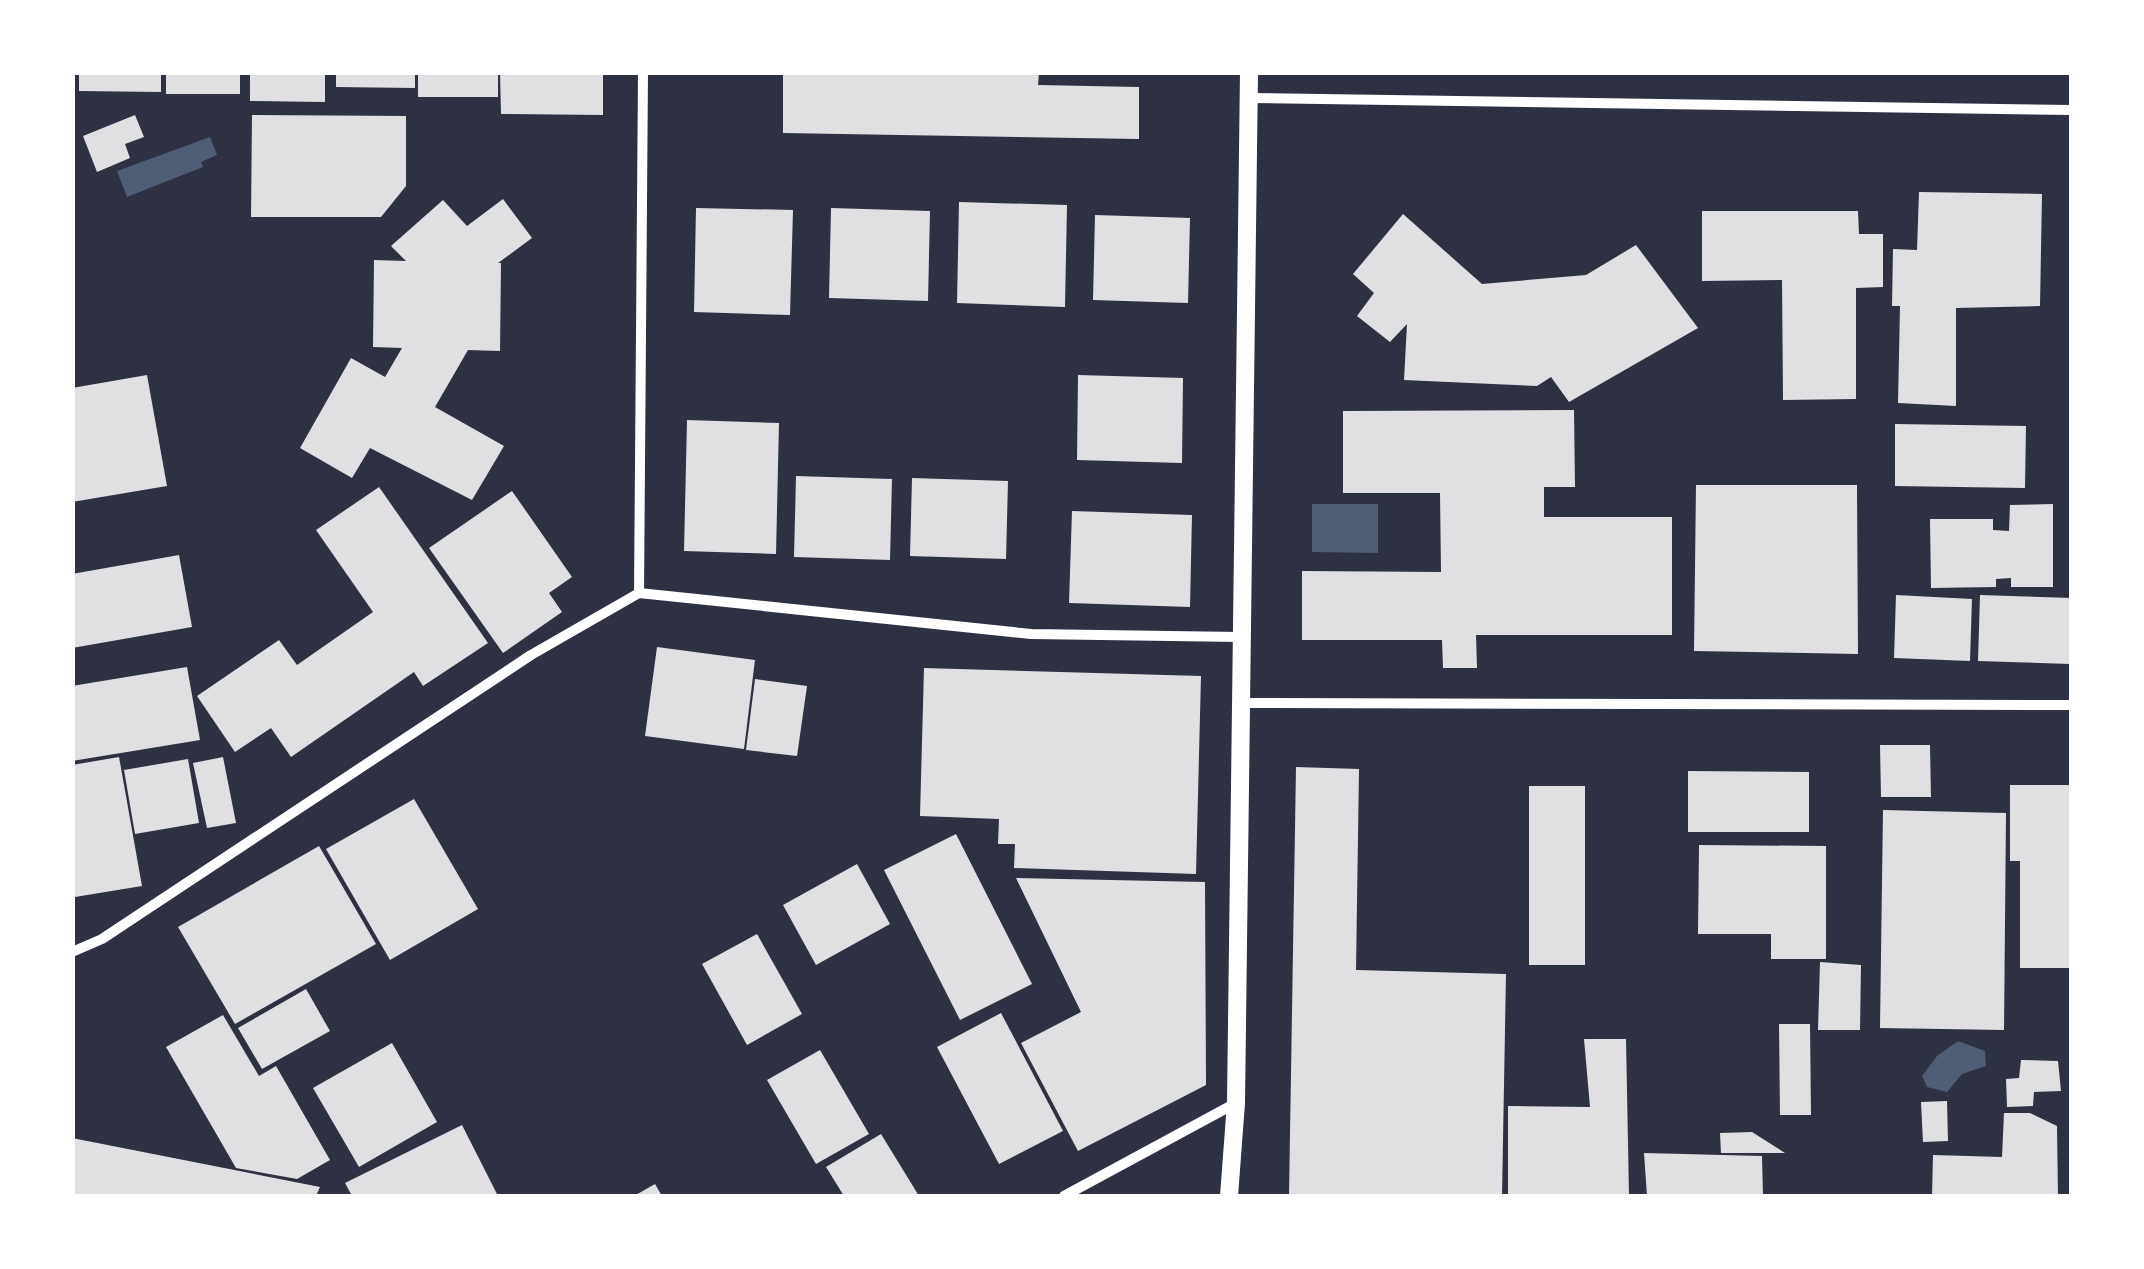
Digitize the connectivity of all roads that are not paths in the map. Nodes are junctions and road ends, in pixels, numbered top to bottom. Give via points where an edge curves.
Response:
1 (643, 72) edge
2 (1249, 72) edge
3 (1249, 98) junction
4 (2072, 110) edge
5 (639, 593) junction
6 (1240, 638) junction
7 (1240, 703) junction
8 (2072, 705) edge
9 (72, 952) edge
10 (1236, 1103) junction
11 (1064, 1196) edge
12 (1229, 1196) edge

1 - 5 street
2 - 3 street
3 - 4 street
3 - 6 street
5 - 6 street via 1032,634
5 - 9 street via 531,656 102,939
6 - 7 street
7 - 8 street
7 - 10 street
10 - 11 street
10 - 12 street

